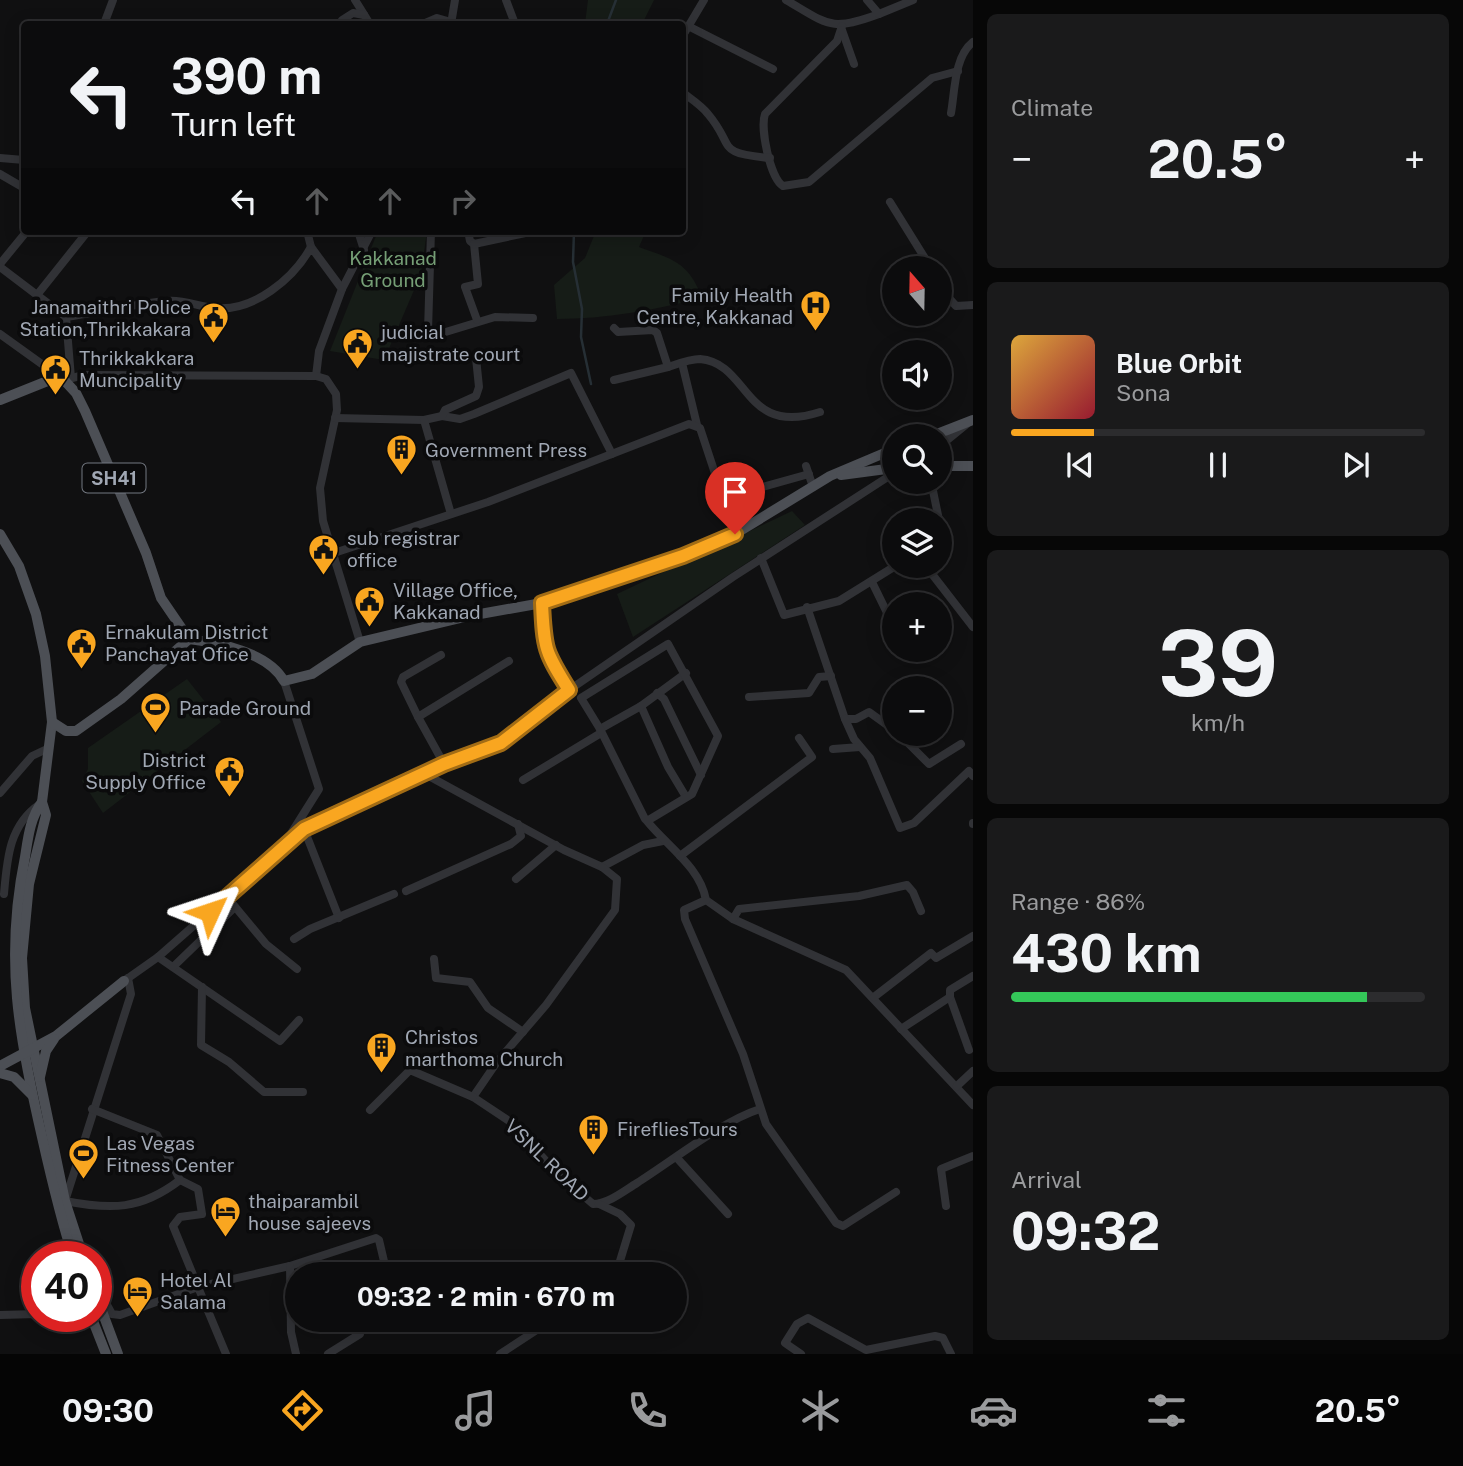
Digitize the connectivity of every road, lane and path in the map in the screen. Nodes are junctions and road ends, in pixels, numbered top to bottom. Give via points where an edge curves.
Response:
1 (113, 0) edge
2 (355, 0) edge
3 (455, 0) edge
4 (506, 0) edge
5 (704, 0) edge
6 (867, 0) edge
7 (913, 0) edge
8 (789, 1) edge
9 (878, 13) junction
10 (364, 15) junction
11 (105, 21) edge
12 (342, 21) edge
13 (368, 21) edge
14 (451, 21) edge
15 (514, 21) edge
16 (690, 27) junction
17 (842, 28) junction
18 (686, 32) edge
19 (973, 42) edge
20 (854, 64) dead end
21 (773, 69) dead end
22 (958, 71) junction
23 (686, 95) edge
24 (951, 113) dead end
25 (0, 158) edge
26 (769, 158) junction
27 (21, 160) edge
28 (0, 174) edge
29 (21, 186) edge
30 (890, 202) dead end
31 (24, 235) edge
32 (85, 235) edge
33 (308, 235) edge
34 (359, 235) edge
35 (370, 235) edge
36 (430, 235) edge
37 (469, 235) edge
38 (516, 235) edge
39 (474, 244) junction
40 (311, 247) junction
41 (364, 250) junction
42 (924, 256) edge
43 (0, 266) edge
44 (342, 289) junction
45 (37, 295) junction
46 (952, 302) edge
47 (973, 305) edge
48 (66, 317) junction
49 (533, 318) dead end
50 (477, 320) junction
51 (614, 328) dead end
52 (0, 334) edge
53 (476, 358) dead end
54 (682, 363) junction
55 (668, 367) junction
56 (316, 376) junction
57 (68, 379) junction
58 (614, 380) dead end
59 (0, 400) edge
60 (820, 412) dead end
61 (442, 416) junction
62 (335, 418) junction
63 (424, 420) junction
64 (971, 421) edge
65 (697, 425) junction
66 (952, 428) edge
67 (952, 436) edge
68 (612, 454) junction
69 (882, 454) edge
70 (952, 466) edge
71 (973, 466) edge
72 (882, 472) edge
73 (830, 476) junction
74 (882, 479) edge
75 (745, 487) dead end
76 (813, 487) junction
77 (451, 514) junction
78 (0, 534) edge
79 (735, 534) junction
80 (334, 554) junction
81 (761, 558) junction
82 (882, 575) edge
83 (935, 578) edge
84 (872, 582) junction
85 (882, 602) edge
86 (542, 603) junction
87 (807, 607) junction
88 (973, 627) edge
89 (189, 639) junction
90 (360, 642) junction
91 (441, 655) dead end
92 (509, 660) dead end
93 (687, 673) junction
94 (831, 676) junction
95 (284, 681) junction
96 (569, 690) junction
97 (657, 693) junction
98 (749, 697) dead end
99 (641, 706) junction
100 (418, 717) junction
101 (845, 719) junction
102 (882, 721) edge
103 (52, 722) junction
104 (600, 731) junction
105 (799, 738) dead end
106 (961, 744) dead end
107 (911, 746) edge
108 (860, 747) junction
109 (49, 748) junction
110 (833, 750) dead end
111 (444, 764) junction
112 (425, 774) junction
113 (701, 775) junction
114 (973, 776) edge
115 (523, 780) dead end
116 (0, 793) edge
117 (687, 797) junction
118 (43, 802) junction
119 (647, 821) junction
120 (518, 824) junction
121 (304, 829) junction
122 (663, 841) junction
123 (283, 845) junction
124 (556, 845) junction
125 (680, 856) junction
126 (602, 867) junction
127 (516, 879) dead end
128 (19, 884) junction
129 (406, 891) dead end
130 (394, 894) dead end
131 (2, 896) edge
132 (227, 897) junction
133 (706, 900) junction
134 (235, 907) junction
135 (921, 911) dead end
136 (339, 918) junction
137 (733, 919) junction
138 (973, 936) edge
139 (294, 939) dead end
140 (158, 957) junction
141 (434, 958) dead end
142 (173, 967) junction
143 (298, 969) dead end
144 (973, 976) edge
145 (127, 981) junction
146 (202, 987) junction
147 (874, 997) junction
148 (950, 997) junction
149 (25, 1008) junction
150 (299, 1020) dead end
151 (901, 1030) junction
152 (523, 1032) junction
153 (51, 1036) junction
154 (27, 1048) junction
155 (972, 1053) edge
156 (0, 1066) edge
157 (973, 1071) edge
158 (0, 1073) edge
159 (39, 1085) junction
160 (957, 1086) junction
161 (303, 1092) dead end
162 (32, 1095) junction
163 (472, 1097) junction
164 (973, 1105) edge
165 (92, 1109) junction
166 (760, 1109) junction
167 (370, 1110) dead end
168 (973, 1156) edge
169 (677, 1158) junction
170 (180, 1180) junction
171 (896, 1192) dead end
172 (65, 1201) junction
173 (600, 1204) junction
174 (946, 1206) dead end
175 (728, 1213) dead end
176 (69, 1241) edge
177 (78, 1241) edge
178 (302, 1262) edge
179 (384, 1262) edge
180 (620, 1262) edge
181 (285, 1267) edge
182 (198, 1287) junction
183 (112, 1313) edge
184 (21, 1314) edge
185 (0, 1315) edge
186 (101, 1332) edge
187 (106, 1332) edge
188 (291, 1332) edge
189 (360, 1332) edge
190 (534, 1332) edge
191 (106, 1354) edge
192 (118, 1354) edge
193 (226, 1354) edge
194 (296, 1354) edge
195 (328, 1354) edge
196 (500, 1354) edge
197 (801, 1354) edge
198 (951, 1354) edge

1 - 11 street
2 - 10 street
3 - 14 street
4 - 15 street
5 - 16 street
6 - 9 street
7 - 9 street
8 - 17 street
9 - 17 street
10 - 12 street via 353,13
10 - 13 street
16 - 18 street
16 - 21 street
17 - 20 street
17 - 26 street via 837,41 765,114
19 - 22 street via 966,47
22 - 24 street
22 - 26 street via 932,78 809,181 783,186 775,179
23 - 26 street via 708,113 728,148
25 - 27 street
28 - 29 street
30 - 42 street
31 - 43 street
32 - 45 street
33 - 40 street
34 - 41 street
35 - 41 street
36 - 50 street via 428,331 439,334
37 - 39 street
38 - 39 street
39 - 50 street via 478,284 465,288
40 - 44 street
40 - 48 street via 281,284 252,301 219,309 171,300
41 - 44 street
43 - 45 street
44 - 56 street via 319,351
45 - 48 street
46 - 47 street via 956,306
48 - 57 street
49 - 50 street
51 - 55 street via 618,332 653,330
52 - 57 street
53 - 61 street via 476,396 445,410
54 - 55 street
54 - 60 street via 699,359 712,363 771,414 796,419
54 - 65 street
55 - 58 street
56 - 57 street via 84,375
56 - 62 street via 326,379 336,394
57 - 59 main road via 50,380
57 - 89 main road, SH41 via 146,553 161,598
61 - 63 street
61 - 68 street via 460,419 572,373
62 - 63 street
62 - 80 street via 320,488 323,521
63 - 77 street
64 - 66 main road
64 - 67 street
65 - 68 street via 684,425
65 - 79 street
68 - 77 street
69 - 73 main road
70 - 71 main road
72 - 73 main road
73 - 76 main road
74 - 81 street
75 - 76 street via 759,488 807,470
76 - 79 main road
77 - 80 street
78 - 103 main road via 19,566 36,614
79 - 86 main road
80 - 90 street
81 - 87 street via 784,615
81 - 96 street
82 - 84 street
83 - 88 street
84 - 85 street
84 - 87 street via 839,601
86 - 90 main road
86 - 96 street via 544,646
87 - 94 street
89 - 95 main road via 252,655
89 - 103 main road via 150,676 76,732
90 - 95 main road via 312,674
91 - 100 street via 401,681
92 - 100 street
93 - 97 street
93 - 104 street via 670,645 581,698
93 - 113 street via 718,736
94 - 98 street via 819,677 809,693
94 - 101 street
95 - 123 street via 319,789
96 - 111 street via 501,743
97 - 99 street
97 - 113 street
99 - 104 street
99 - 117 street
100 - 111 street
101 - 102 street via 869,712
101 - 108 street
103 - 109 main road
104 - 115 street
104 - 119 street
105 - 125 street via 813,757
106 - 107 street via 929,764
108 - 110 street
108 - 114 street via 870,758 900,828 914,823 969,771
109 - 116 street via 32,756
109 - 118 main road
111 - 112 street
112 - 120 street
112 - 121 street
113 - 117 street
117 - 119 street
118 - 128 main road via 35,812
118 - 131 street via 24,815 17,827
118 - 149 main road via 46,815 29,884 22,958
119 - 122 street
120 - 124 street
120 - 129 street via 521,836 510,844
121 - 123 street
121 - 136 street
122 - 125 street
122 - 126 street via 643,845
123 - 132 street
124 - 126 street
124 - 127 street
125 - 133 street via 704,888
126 - 152 street via 617,879 615,910
128 - 131 street
128 - 154 main road via 14,999
130 - 136 street
132 - 134 street
132 - 140 street
133 - 137 street
133 - 166 street via 684,910 685,919 743,1054
134 - 142 street
134 - 143 street via 265,944
135 - 137 street via 906,885 859,896 739,909
136 - 139 street
137 - 147 street via 846,970
138 - 147 street via 936,958 931,953
140 - 142 street
140 - 145 street
141 - 152 street via 436,978 470,982 488,1008
142 - 146 street
144 - 148 street via 950,990
145 - 153 main road
145 - 165 street via 131,994
146 - 150 street via 280,1041
146 - 161 street via 201,1045 264,1092
147 - 151 street
148 - 151 street
148 - 155 street
149 - 153 main road via 34,1029
149 - 154 main road
151 - 160 street
152 - 163 street
153 - 154 main road
153 - 159 main road
154 - 156 main road
154 - 159 main road
154 - 162 main road
157 - 160 street
158 - 162 main road via 14,1077
159 - 172 main road
160 - 164 street
162 - 176 main road
163 - 167 street, VSNL ROAD via 410,1070
163 - 173 street, VSNL ROAD via 509,1121 587,1201
165 - 170 street via 157,1135
165 - 172 street
166 - 169 street, VSNL ROAD
166 - 171 street via 836,1223 843,1226
168 - 174 street via 941,1169
169 - 173 street, VSNL ROAD
169 - 175 street
170 - 172 street via 148,1201 106,1209
170 - 182 street via 194,1186 200,1196 202,1214 180,1217 173,1226
172 - 177 main road
173 - 180 street via 631,1225
178 - 179 street via 377,1238
181 - 182 street
182 - 183 street via 121,1315
182 - 193 street
184 - 185 street
186 - 191 main road
187 - 192 main road
188 - 194 street
189 - 195 street
190 - 196 street
197 - 198 street via 785,1343 797,1324 808,1318 866,1350 935,1336 943,1338

